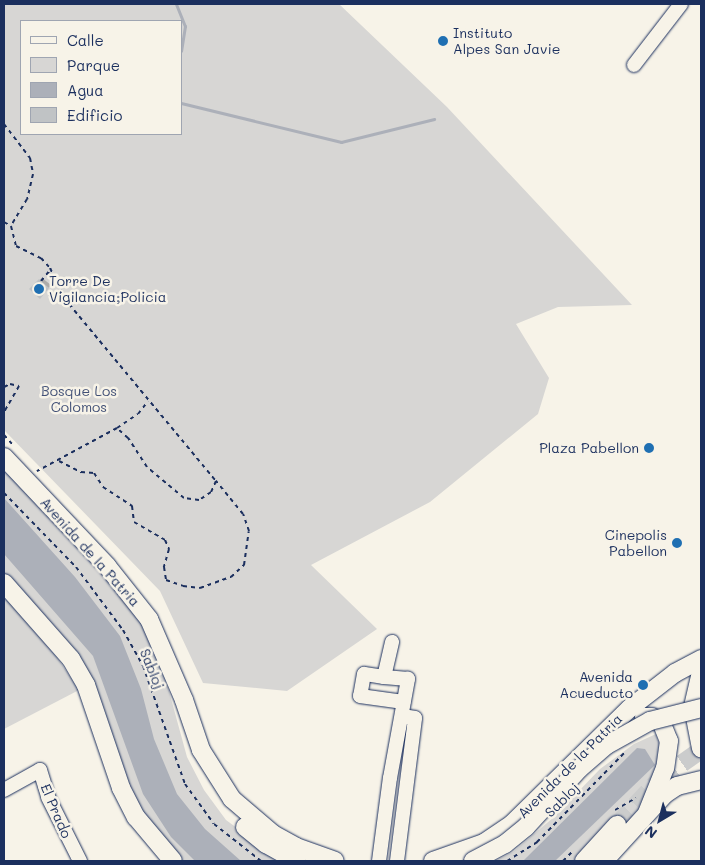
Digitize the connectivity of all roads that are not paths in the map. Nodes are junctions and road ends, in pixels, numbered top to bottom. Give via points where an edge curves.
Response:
1 (681, 4) edge
2 (634, 65) dead end
3 (10, 453) edge
4 (6, 585) edge
5 (392, 642) dead end
6 (701, 659) edge
7 (701, 672) edge
8 (384, 677) junction
9 (175, 682) junction
10 (701, 708) edge
11 (403, 709) junction
12 (701, 748) edge
13 (578, 759) junction
14 (390, 778) junction
15 (407, 780) junction
16 (701, 780) edge
17 (4, 790) edge
18 (647, 813) junction
19 (617, 825) tunnel mouth
20 (80, 861) edge
21 (173, 861) edge
22 (297, 861) edge
23 (335, 861) edge
24 (379, 861) edge
25 (397, 861) edge
26 (433, 861) edge
27 (473, 861) edge
28 (584, 861) edge
29 (604, 861) edge

1 - 2 street
3 - 9 main road, Avenida de la Patria via 132,595 162,645
4 - 21 main road via 71,659 88,692 121,788 136,817
5 - 8 street
6 - 13 main road, Avenida de la Patria via 651,690 605,730
7 - 12 main road via 693,707
8 - 11 street via 408,680
8 - 11 street via 364,674 360,696
9 - 22 main road, Avenida de la Patria via 192,754 220,800 266,844
9 - 23 main road, Avenida de la Patria via 200,750 232,799 273,834 296,847
10 - 27 main road, Avenida de la Patria, bridge via 650,721 607,745 578,769 521,831
11 - 14 street
11 - 15 street via 415,718
13 - 18 main road via 634,720 652,717 658,720 666,732 669,754
13 - 26 main road, Avenida de la Patria via 512,824 484,843
14 - 15 street
14 - 24 street
15 - 25 street
16 - 18 main road via 677,786
17 - 20 street, El Prado via 40,770 48,797
18 - 29 main road
19 - 28 main road

